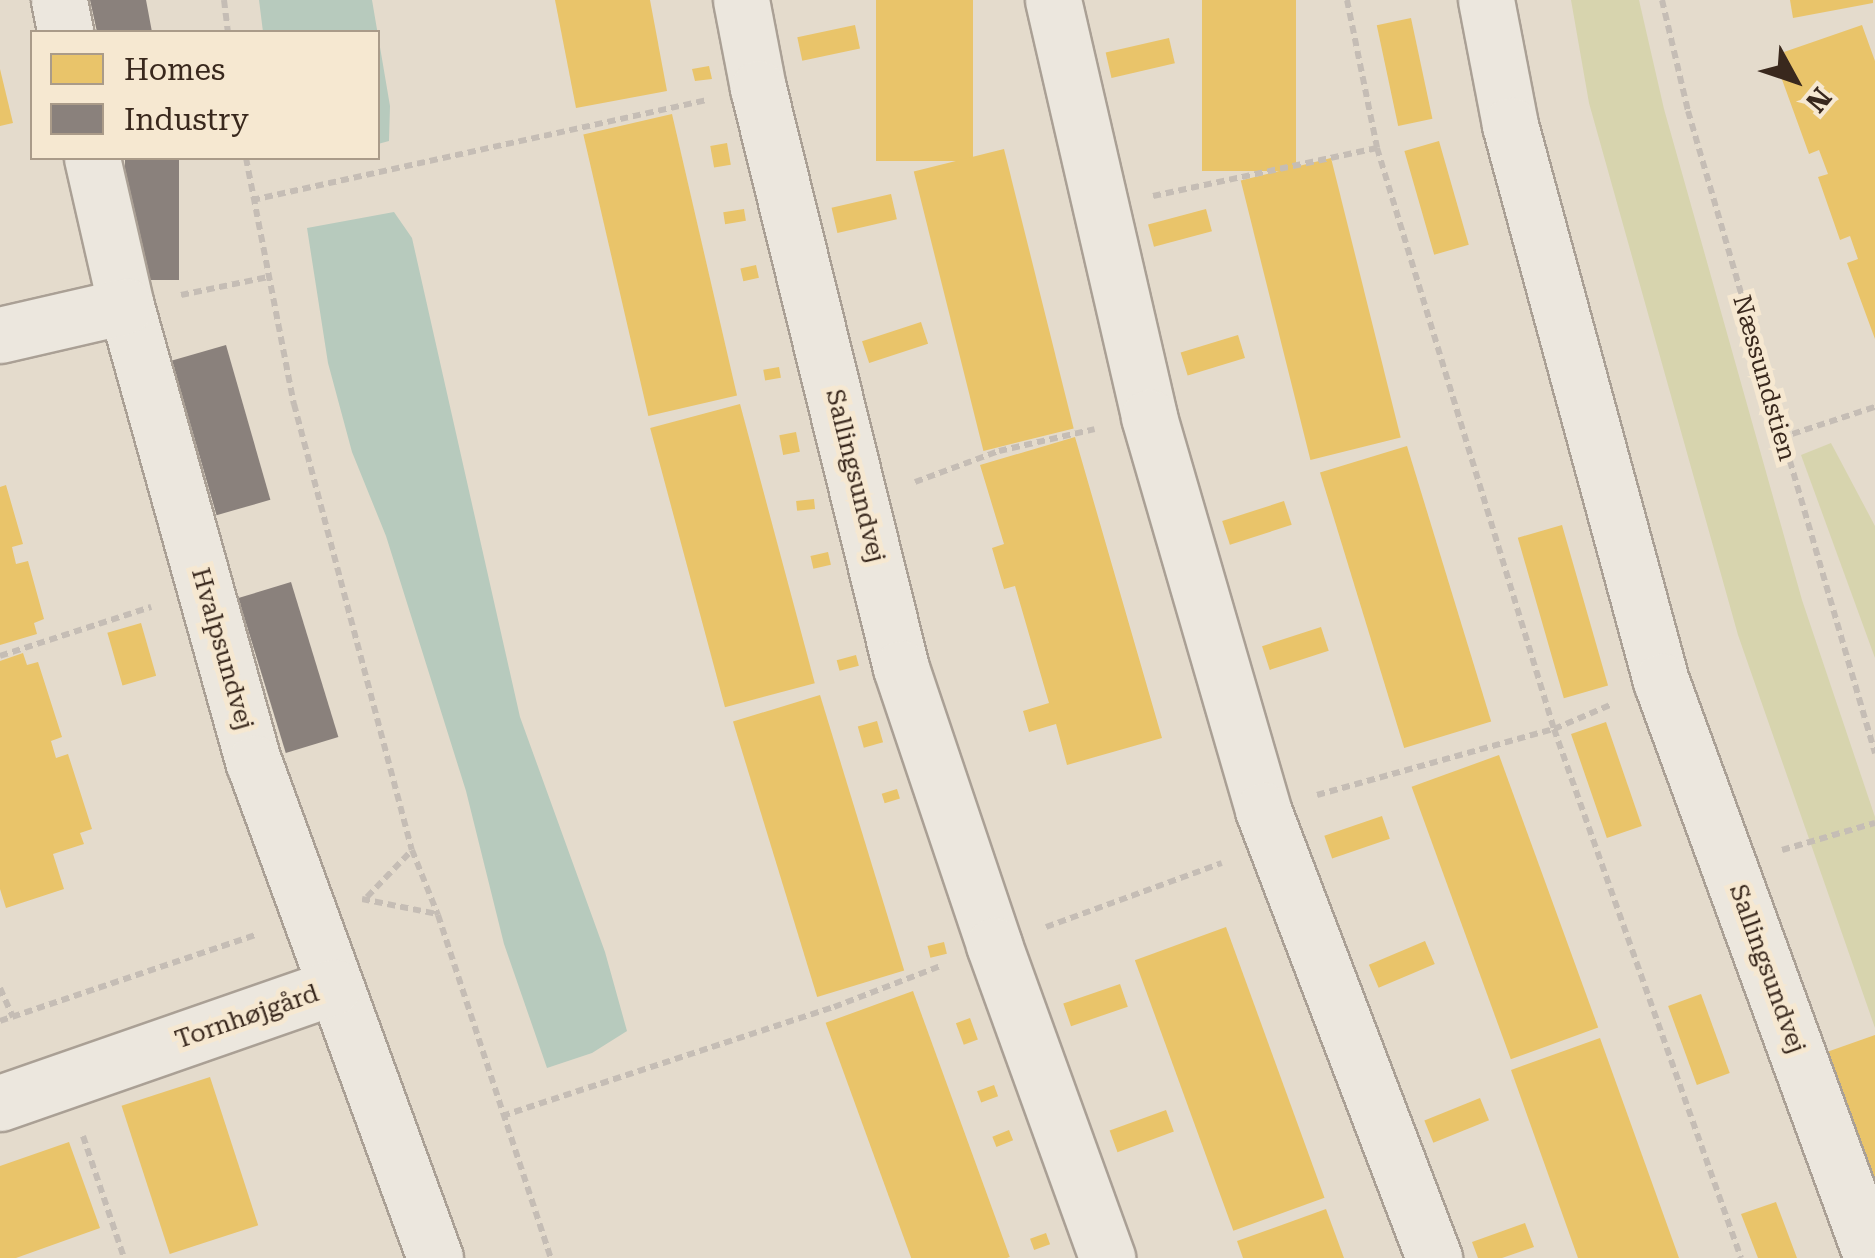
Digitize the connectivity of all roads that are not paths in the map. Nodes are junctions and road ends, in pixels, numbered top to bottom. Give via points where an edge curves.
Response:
1 (59, 0) edge
2 (742, 0) edge
3 (1053, 0) edge
4 (1486, 0) edge
5 (65, 30) edge
6 (92, 160) edge
7 (126, 306) junction
8 (0, 335) edge
9 (333, 987) junction
10 (0, 1103) edge
11 (435, 1258) edge
12 (1107, 1258) edge
13 (1434, 1258) edge
14 (1872, 1258) edge

1 - 5 street
2 - 12 street, Sallingsundvej via 901,668
3 - 13 street via 1149,417 1269,827
4 - 14 street, Sallingsundvej via 1510,125 1661,681
6 - 7 street, Hvalpsundvej
7 - 8 street
7 - 9 street, Hvalpsundvej via 254,763
9 - 10 street, Tornhøjgård
9 - 11 street, Tornhøjgård

